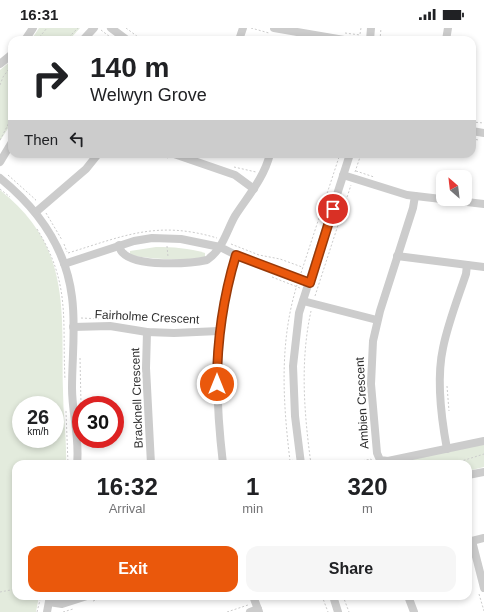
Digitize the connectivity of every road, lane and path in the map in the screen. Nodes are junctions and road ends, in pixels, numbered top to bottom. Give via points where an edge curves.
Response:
1 (78, 28) edge
2 (94, 28) edge
3 (98, 28) edge
4 (111, 28) edge
5 (126, 28) edge
6 (274, 28) edge
7 (361, 28) edge
8 (360, 35) dead end
9 (70, 36) edge
10 (87, 36) edge
11 (109, 36) edge
12 (122, 36) edge
13 (137, 36) edge
14 (321, 36) edge
15 (8, 57) edge
16 (0, 64) edge
17 (8, 70) edge
18 (0, 85) edge
19 (8, 125) edge
20 (0, 140) edge
21 (8, 149) edge
22 (95, 158) edge
23 (186, 158) edge
24 (269, 158) edge
25 (349, 158) edge
26 (0, 162) edge
27 (343, 175) junction
28 (0, 178) edge
29 (0, 189) edge
30 (254, 189) junction
31 (415, 196) junction
32 (15, 202) dead end
33 (484, 204) edge
34 (36, 212) junction
35 (37, 229) dead end
36 (171, 239) junction
37 (231, 244) dead end
38 (119, 245) junction
39 (220, 247) junction
40 (236, 255) junction
41 (397, 256) junction
42 (170, 263) junction
43 (64, 264) junction
44 (467, 265) junction
45 (484, 267) edge
46 (303, 268) dead end
47 (310, 283) junction
48 (303, 300) junction
49 (80, 318) dead end
50 (102, 319) dead end
51 (377, 320) junction
52 (73, 327) junction
53 (219, 331) junction
54 (147, 332) junction
55 (65, 382) dead end
56 (447, 384) dead end
57 (66, 408) dead end
58 (449, 416) dead end
59 (484, 441) edge
60 (447, 449) junction
61 (376, 450) junction
62 (484, 454) edge
63 (68, 460) edge
64 (77, 460) edge
65 (151, 460) edge
66 (223, 460) edge
67 (300, 460) edge
68 (372, 460) edge
69 (380, 460) edge
70 (393, 460) edge
71 (465, 460) edge
72 (484, 472) edge
73 (472, 474) edge
74 (484, 538) edge
75 (472, 541) edge
76 (472, 548) edge
77 (484, 588) edge
78 (12, 590) edge
79 (0, 592) edge
80 (40, 600) edge
81 (50, 600) edge
82 (52, 600) edge
83 (74, 600) edge
84 (253, 600) edge
85 (324, 600) edge
86 (334, 600) edge
87 (344, 600) edge
88 (410, 600) edge
89 (254, 611) edge
90 (37, 612) edge
91 (46, 612) edge
92 (227, 612) edge
93 (328, 612) edge
94 (338, 612) edge
95 (349, 612) edge
96 (414, 612) edge

1 - 9 path
2 - 10 street
3 - 11 path
4 - 12 street
5 - 13 path
6 - 14 street
7 - 8 path
15 - 16 street
17 - 18 path
19 - 20 path
21 - 26 street
22 - 34 street via 86,169
23 - 30 street via 235,175
24 - 30 street
25 - 27 street
27 - 31 street
27 - 47 street
28 - 34 street
29 - 32 path
30 - 39 street via 235,217
31 - 33 street
31 - 41 street, Ambien Crescent
34 - 43 street via 52,236
35 - 55 path via 55,265 64,302
36 - 38 street via 152,238
36 - 39 street
36 - 42 path via 167,246
37 - 46 path
38 - 42 street via 121,252 127,256
38 - 43 street
39 - 40 street
39 - 42 street via 207,260
40 - 47 street
40 - 53 street via 224,299
41 - 44 street
41 - 51 street, Ambien Crescent
43 - 52 street via 72,296
44 - 45 street
44 - 60 street via 441,358 441,393
47 - 48 street
48 - 51 street
48 - 67 street via 299,313 294,366 295,416
49 - 50 path
51 - 61 street, Ambien Crescent via 370,372
52 - 54 street, Fairholme Crescent via 110,326
52 - 64 street via 72,390 77,424
53 - 54 street, Fairholme Crescent
53 - 66 street via 217,397
54 - 65 street, Bracknell Crescent via 146,368
56 - 58 path
57 - 63 path
59 - 60 street, Ambien Crescent
60 - 70 street, Ambien Crescent
61 - 68 path via 370,450
61 - 69 street, Ambien Crescent
62 - 71 path
72 - 73 street
74 - 75 street
76 - 77 street
78 - 79 path
80 - 90 path
81 - 91 street
82 - 83 street via 62,604
84 - 89 street
85 - 93 path
86 - 94 street
87 - 95 path
88 - 96 street
89 - 92 path via 248,604

